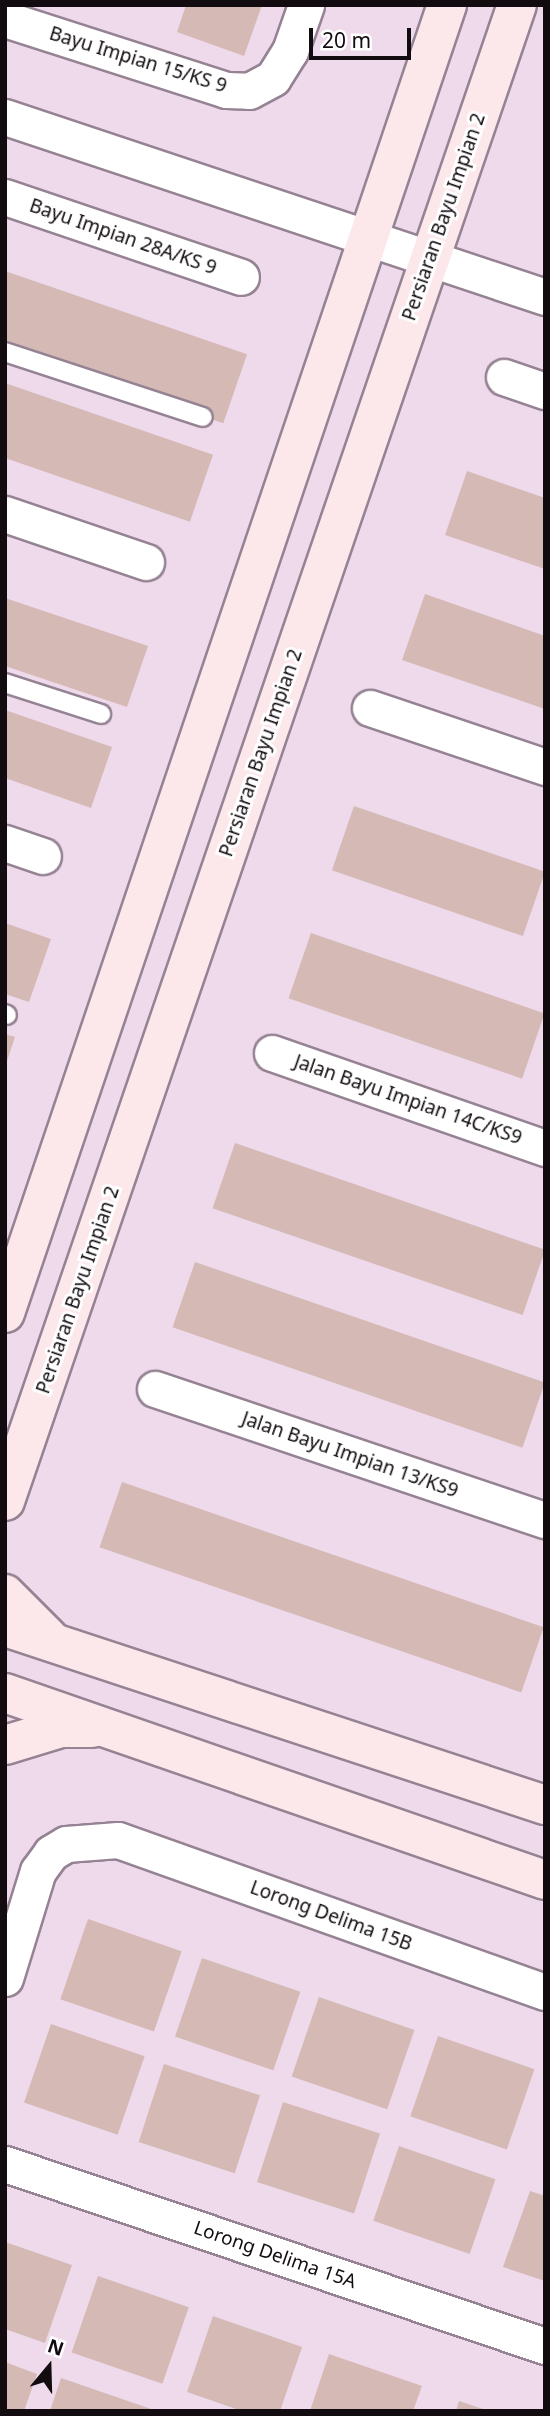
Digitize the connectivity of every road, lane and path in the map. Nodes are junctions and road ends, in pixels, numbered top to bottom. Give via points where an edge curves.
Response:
1 (306, 5) edge
2 (447, 5) edge
3 (517, 5) edge
4 (5, 19) edge
5 (5, 117) edge
6 (5, 197) edge
7 (369, 237) junction
8 (430, 257) junction
9 (241, 276) dead end
10 (545, 297) edge
11 (5, 352) edge
12 (504, 377) dead end
13 (545, 391) edge
14 (203, 417) dead end
15 (5, 514) edge
16 (146, 562) dead end
17 (5, 682) edge
18 (370, 708) dead end
19 (101, 715) dead end
20 (545, 767) edge
21 (5, 843) edge
22 (43, 856) dead end
23 (272, 1053) dead end
24 (545, 1148) edge
25 (5, 1313) edge
26 (155, 1389) dead end
27 (5, 1501) edge
28 (545, 1520) edge
29 (5, 1594) edge
30 (5, 1627) edge
31 (54, 1642) junction
32 (5, 1693) edge
33 (108, 1728) junction
34 (5, 1745) edge
35 (545, 1805) edge
36 (545, 1880) edge
37 (5, 1978) edge
38 (545, 1992) edge
39 (5, 2164) edge
40 (545, 2346) edge

1 - 4 street, Bayu Impian 15/KS 9 via 290,51 273,78 249,91 226,90
2 - 7 street
3 - 8 street, Persiaran Bayu Impian 2
5 - 7 street
6 - 9 street, Bayu Impian 28A/KS 9
7 - 8 street
7 - 25 street
8 - 10 street
8 - 27 street, Persiaran Bayu Impian 2
11 - 14 lane
12 - 13 street
15 - 16 street
17 - 19 lane
18 - 20 street
21 - 22 street
23 - 24 street, Jalan Bayu Impian 14C/KS9
26 - 28 street, Jalan Bayu Impian 13/KS9
29 - 31 street
30 - 31 street
31 - 35 street
32 - 33 street
33 - 34 street via 61,1728
33 - 36 street
37 - 38 street, Lorong Delima 15B via 38,1871 51,1853 66,1844 118,1840
39 - 40 street, Lorong Delima 15A

